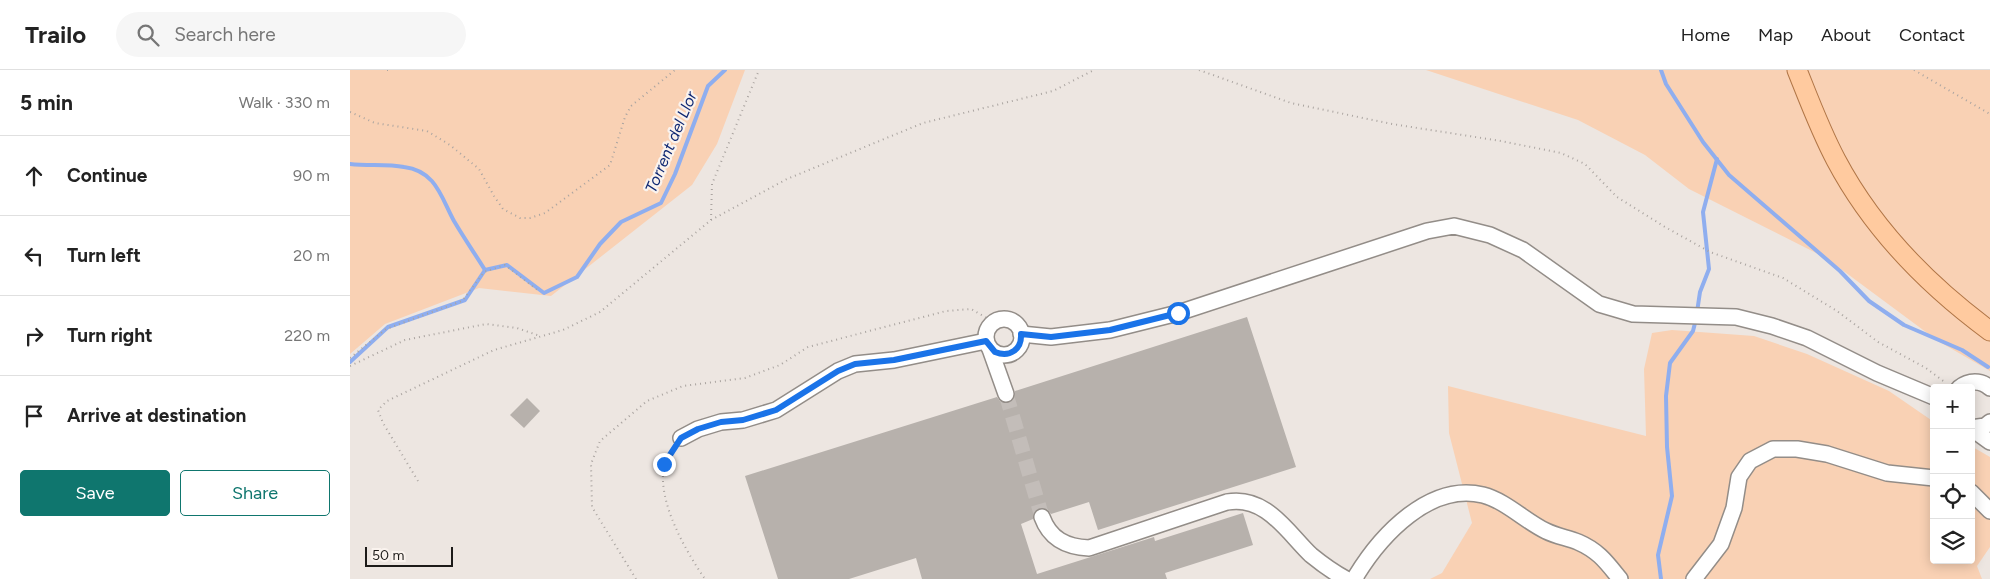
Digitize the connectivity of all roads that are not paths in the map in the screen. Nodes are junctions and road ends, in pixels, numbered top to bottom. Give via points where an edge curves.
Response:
1 (1797, 70) edge
2 (1805, 70) edge
3 (1990, 322) edge
4 (1990, 331) edge
5 (1021, 334) junction
6 (988, 345) junction
7 (1964, 384) edge
8 (1990, 388) edge
9 (1006, 394) tunnel mouth
10 (1930, 396) edge
11 (1990, 422) edge
12 (1975, 428) edge
13 (1973, 429) edge
14 (681, 438) road end
15 (1990, 442) edge
16 (1930, 478) edge
17 (1975, 496) edge
18 (1990, 511) edge
19 (1042, 517) tunnel mouth
20 (1346, 579) edge
21 (1356, 579) edge
22 (1620, 579) edge
23 (1694, 579) edge

1 - 4 main road via 1836,161 1862,202 1924,274
2 - 3 main road via 1842,157 1868,198 1928,269
5 - 6 lane via 1020,345 1012,353 1000,354
5 - 6 lane via 1011,320 994,322 987,330
5 - 10 lane via 1051,337 1110,330 1170,315 1427,231 1454,226 1490,235 1522,250 1599,304 1633,314 1736,317 1772,326 1807,338
6 - 9 lane
6 - 14 lane via 855,364 838,371 776,410 743,420 721,422
7 - 8 lane via 1977,382
11 - 12 lane
13 - 15 lane
16 - 23 lane via 1887,473 1827,454 1772,449 1750,461 1739,477 1734,508 1720,544
17 - 18 lane
19 - 20 lane via 1047,529 1058,540 1070,546 1089,548 1227,502 1250,503 1271,513 1310,554
21 - 22 lane via 1368,557 1403,518 1433,501 1461,493 1484,495 1546,531 1579,542 1605,560

